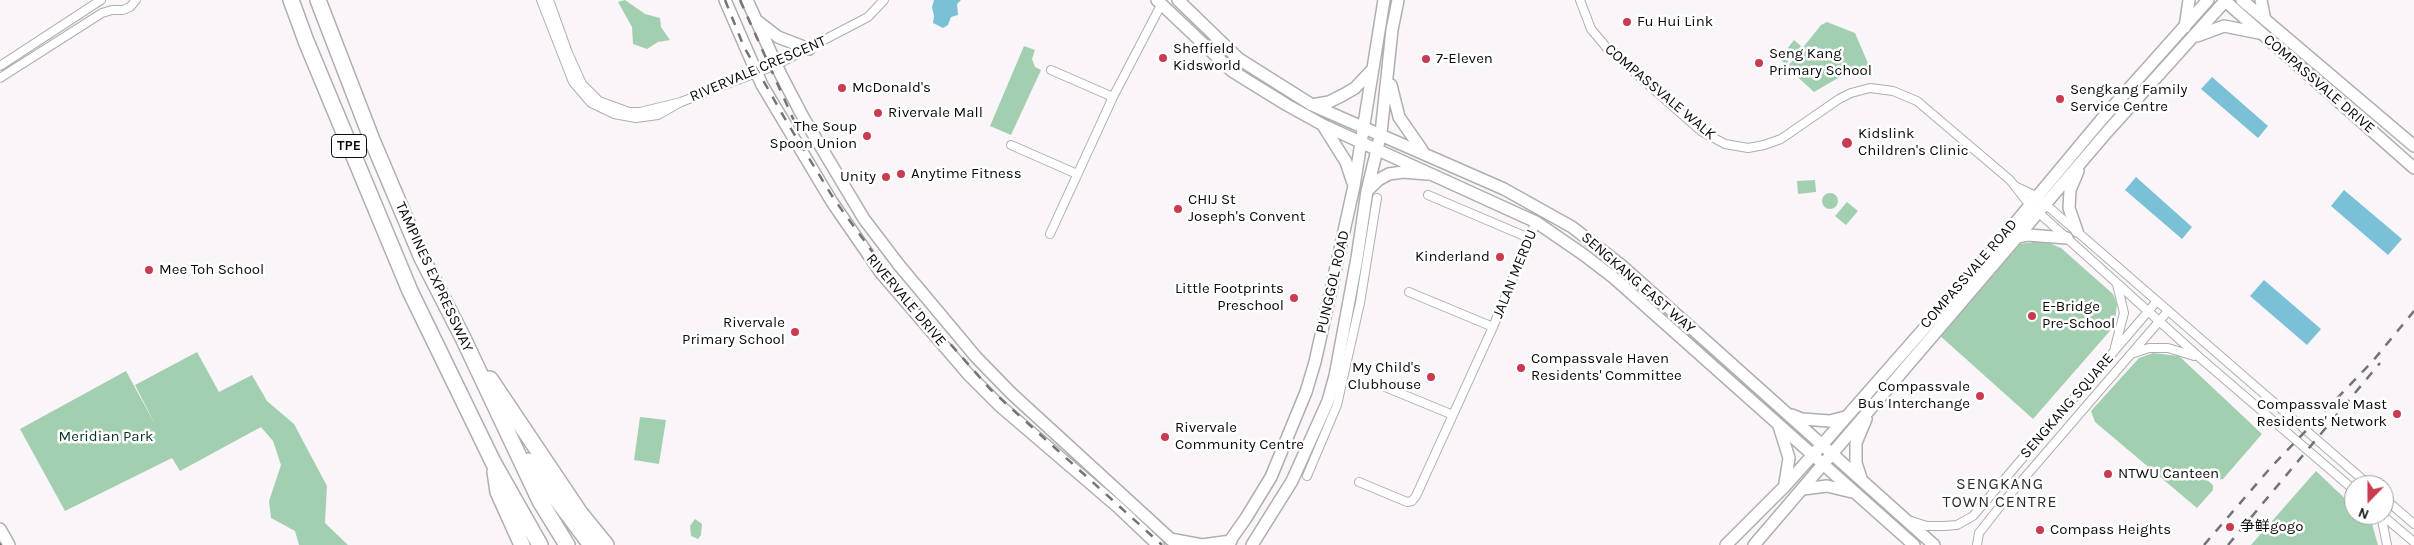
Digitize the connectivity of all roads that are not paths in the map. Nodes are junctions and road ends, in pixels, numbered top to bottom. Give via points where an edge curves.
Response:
1 (101, 0) edge
2 (136, 0) edge
3 (291, 0) edge
4 (318, 0) edge
5 (541, 0) edge
6 (549, 0) edge
7 (725, 0) edge
8 (747, 0) edge
9 (884, 0) edge
10 (1178, 0) edge
11 (1384, 0) edge
12 (1398, 0) edge
13 (1580, 0) edge
14 (2189, 0) edge
15 (2208, 0) edge
16 (2225, 0) edge
17 (2242, 0) edge
18 (2261, 0) edge
19 (1159, 3) edge
20 (755, 19) junction
21 (2265, 20) junction
22 (2185, 27) junction
23 (2263, 34) junction
24 (2195, 37) junction
25 (809, 49) junction
26 (776, 65) junction
27 (0, 66) edge
28 (1051, 70) dead end
29 (1371, 71) junction
30 (756, 73) junction
31 (1389, 73) junction
32 (0, 78) edge
33 (1113, 97) junction
34 (681, 102) junction
35 (1312, 105) junction
36 (1322, 125) junction
37 (1362, 125) junction
38 (1381, 133) junction
39 (1361, 141) junction
40 (1011, 145) dead end
41 (2414, 146) edge
42 (1377, 148) junction
43 (1425, 153) junction
44 (2082, 163) junction
45 (2414, 168) edge
46 (1077, 174) junction
47 (1433, 175) junction
48 (1354, 186) junction
49 (1367, 191) junction
50 (1428, 195) dead end
51 (1378, 198) dead end
52 (2032, 200) junction
53 (2042, 208) junction
54 (1536, 222) junction
55 (1368, 225) junction
56 (1050, 234) dead end
57 (2072, 234) junction
58 (2017, 237) junction
59 (1530, 238) junction
60 (2116, 284) junction
61 (1409, 292) dead end
62 (2157, 302) junction
63 (2168, 311) junction
64 (2149, 312) junction
65 (2159, 321) junction
66 (1493, 327) junction
67 (463, 338) junction
68 (2113, 352) junction
69 (2129, 355) junction
70 (2199, 357) junction
71 (1384, 386) dead end
72 (1871, 407) junction
73 (1784, 412) junction
74 (1453, 415) junction
75 (1846, 417) junction
76 (1778, 422) junction
77 (513, 442) junction
78 (1821, 444) junction
79 (1813, 454) junction
80 (1832, 454) junction
81 (494, 462) junction
82 (1307, 463) junction
83 (1824, 464) junction
84 (2357, 475) edge
85 (1307, 476) dead end
86 (1862, 479) junction
87 (2344, 481) edge
88 (1359, 482) dead end
89 (1784, 487) junction
90 (1803, 489) junction
91 (1854, 492) junction
92 (2394, 507) edge
93 (1906, 520) junction
94 (2414, 524) edge
95 (2384, 525) edge
96 (2393, 525) edge
97 (0, 528) edge
98 (1146, 533) junction
99 (1174, 542) edge
100 (2412, 542) edge
101 (1229, 543) edge
102 (1254, 543) edge
103 (9, 545) edge
104 (522, 545) edge
105 (540, 545) edge
106 (567, 545) edge
107 (591, 545) edge
108 (606, 545) edge
109 (1150, 545) edge
110 (1158, 545) edge
111 (1726, 545) edge
112 (1754, 545) edge
113 (1914, 545) edge
114 (1934, 545) edge
115 (1978, 545) edge
116 (2387, 545) edge

1 - 27 street
2 - 32 street via 123,10 102,13
3 - 81 highway, TAMPINES EXPRESSWAY / TPE via 410,291
4 - 67 highway, TAMPINES EXPRESSWAY / TPE via 419,250
5 - 34 street, RIVERVALE CRESCENT via 573,82 591,103 614,114 636,118 658,115
6 - 34 street, RIVERVALE CRESCENT via 582,84 599,101 629,112
7 - 30 main road, RIVERVALE DRIVE
8 - 20 main road, RIVERVALE DRIVE
9 - 25 street, RIVERVALE CRESCENT via 868,17
10 - 35 main road, SENGKANG EAST WAY via 1239,60
11 - 29 main road, PUNGGOL ROAD
12 - 31 main road, PUNGGOL ROAD
13 - 52 street, COMPASSVALE WALK via 1591,29 1607,48 1701,131 1725,144 1748,148 1764,146 1781,139 1851,93 1870,88 1893,91 1917,102
14 - 22 main road
15 - 22 main road, COMPASSVALE ROAD
16 - 23 main road, COMPASSVALE DRIVE
16 - 24 main road, COMPASSVALE ROAD
17 - 21 main road, COMPASSVALE DRIVE
18 - 21 main road
19 - 33 street
19 - 36 main road, SENGKANG EAST WAY via 1232,70
20 - 25 main road via 778,37
20 - 26 main road, RIVERVALE DRIVE
21 - 41 main road, COMPASSVALE DRIVE
22 - 52 main road, COMPASSVALE ROAD
23 - 24 main road via 2224,26
23 - 45 main road, COMPASSVALE DRIVE
24 - 44 main road, COMPASSVALE ROAD
25 - 26 street, RIVERVALE CRESCENT
26 - 30 street, RIVERVALE CRESCENT
26 - 99 main road, RIVERVALE DRIVE via 852,200 899,265 976,357 1011,393
28 - 33 street
29 - 35 main road via 1349,92 1329,102
29 - 37 main road, PUNGGOL ROAD
30 - 34 street, RIVERVALE CRESCENT
30 - 98 main road, RIVERVALE DRIVE via 857,241 910,307 1000,406
31 - 38 main road, PUNGGOL ROAD
31 - 43 main road via 1399,117
33 - 46 street
35 - 37 main road, SENGKANG EAST WAY
36 - 39 main road, SENGKANG EAST WAY
36 - 48 main road via 1346,162
37 - 38 main road, SENGKANG EAST WAY
37 - 39 main road, PUNGGOL ROAD
38 - 42 main road, PUNGGOL ROAD
38 - 43 main road, SENGKANG EAST WAY
39 - 42 main road, SENGKANG EAST WAY
39 - 48 main road, PUNGGOL ROAD
40 - 46 street
42 - 47 main road, SENGKANG EAST WAY
42 - 49 main road, PUNGGOL ROAD
43 - 73 main road, SENGKANG EAST WAY via 1504,189 1572,227 1621,265
44 - 53 main road, COMPASSVALE ROAD
44 - 57 main road via 2070,190
46 - 56 street
47 - 49 main road via 1389,174
47 - 54 main road, SENGKANG EAST WAY
48 - 101 main road, PUNGGOL ROAD via 1332,292 1306,392 1270,477
49 - 55 main road, PUNGGOL ROAD
50 - 59 street
51 - 55 street
52 - 53 street
52 - 75 main road, COMPASSVALE ROAD via 1986,258
53 - 57 street
53 - 57 street
53 - 58 main road, COMPASSVALE ROAD
54 - 59 street, JALAN MERDU
54 - 76 main road, SENGKANG EAST WAY via 1614,278
55 - 82 main road, PUNGGOL ROAD via 1333,403
57 - 58 main road
57 - 60 street
57 - 62 street
58 - 72 main road, COMPASSVALE ROAD
59 - 66 street, JALAN MERDU
60 - 64 street
60 - 68 street via 2124,322
61 - 66 street, JALAN MERDU
62 - 63 street
62 - 64 street, SENGKANG SQUARE
63 - 65 street, SENGKANG SQUARE
63 - 84 street
64 - 65 street
64 - 68 street, SENGKANG SQUARE
65 - 69 street, SENGKANG SQUARE
65 - 70 street
66 - 74 street, JALAN MERDU
67 - 77 highway, TAMPINES EXPRESSWAY / TPE
67 - 108 highway via 580,513
68 - 93 street, SENGKANG SQUARE via 1973,516 1957,525 1944,526 1927,526
69 - 70 street via 2149,348 2168,348
69 - 115 street, SENGKANG SQUARE via 2001,505 1979,534
70 - 87 street
71 - 74 street
72 - 80 main road, COMPASSVALE ROAD
72 - 86 main road via 1856,443 1856,463
73 - 75 main road via 1814,420
73 - 78 main road, SENGKANG EAST WAY
74 - 88 street, JALAN MERDU via 1412,501 1406,502
75 - 78 main road, COMPASSVALE ROAD
76 - 79 main road, SENGKANG EAST WAY
76 - 89 main road via 1789,458
77 - 106 highway, TAMPINES EXPRESSWAY / TPE via 540,501
77 - 107 highway
78 - 79 main road, COMPASSVALE ROAD
78 - 80 main road, SENGKANG EAST WAY
79 - 83 main road, SENGKANG EAST WAY
79 - 89 main road, COMPASSVALE ROAD
80 - 83 main road, COMPASSVALE ROAD
80 - 86 main road, SENGKANG EAST WAY
81 - 104 highway via 498,492
81 - 105 highway, TAMPINES EXPRESSWAY / TPE
82 - 85 street
82 - 102 main road, PUNGGOL ROAD
83 - 90 main road, COMPASSVALE ROAD
83 - 91 main road, SENGKANG EAST WAY
86 - 93 main road, SENGKANG EAST WAY
89 - 111 main road, COMPASSVALE ROAD
90 - 91 main road via 1827,486
90 - 112 main road, COMPASSVALE ROAD
91 - 113 main road, SENGKANG EAST WAY
92 - 94 street
93 - 114 main road, SENGKANG EAST WAY
95 - 116 street
96 - 100 street
97 - 103 main road
98 - 109 main road
98 - 110 main road, RIVERVALE DRIVE
99 - 101 main road

